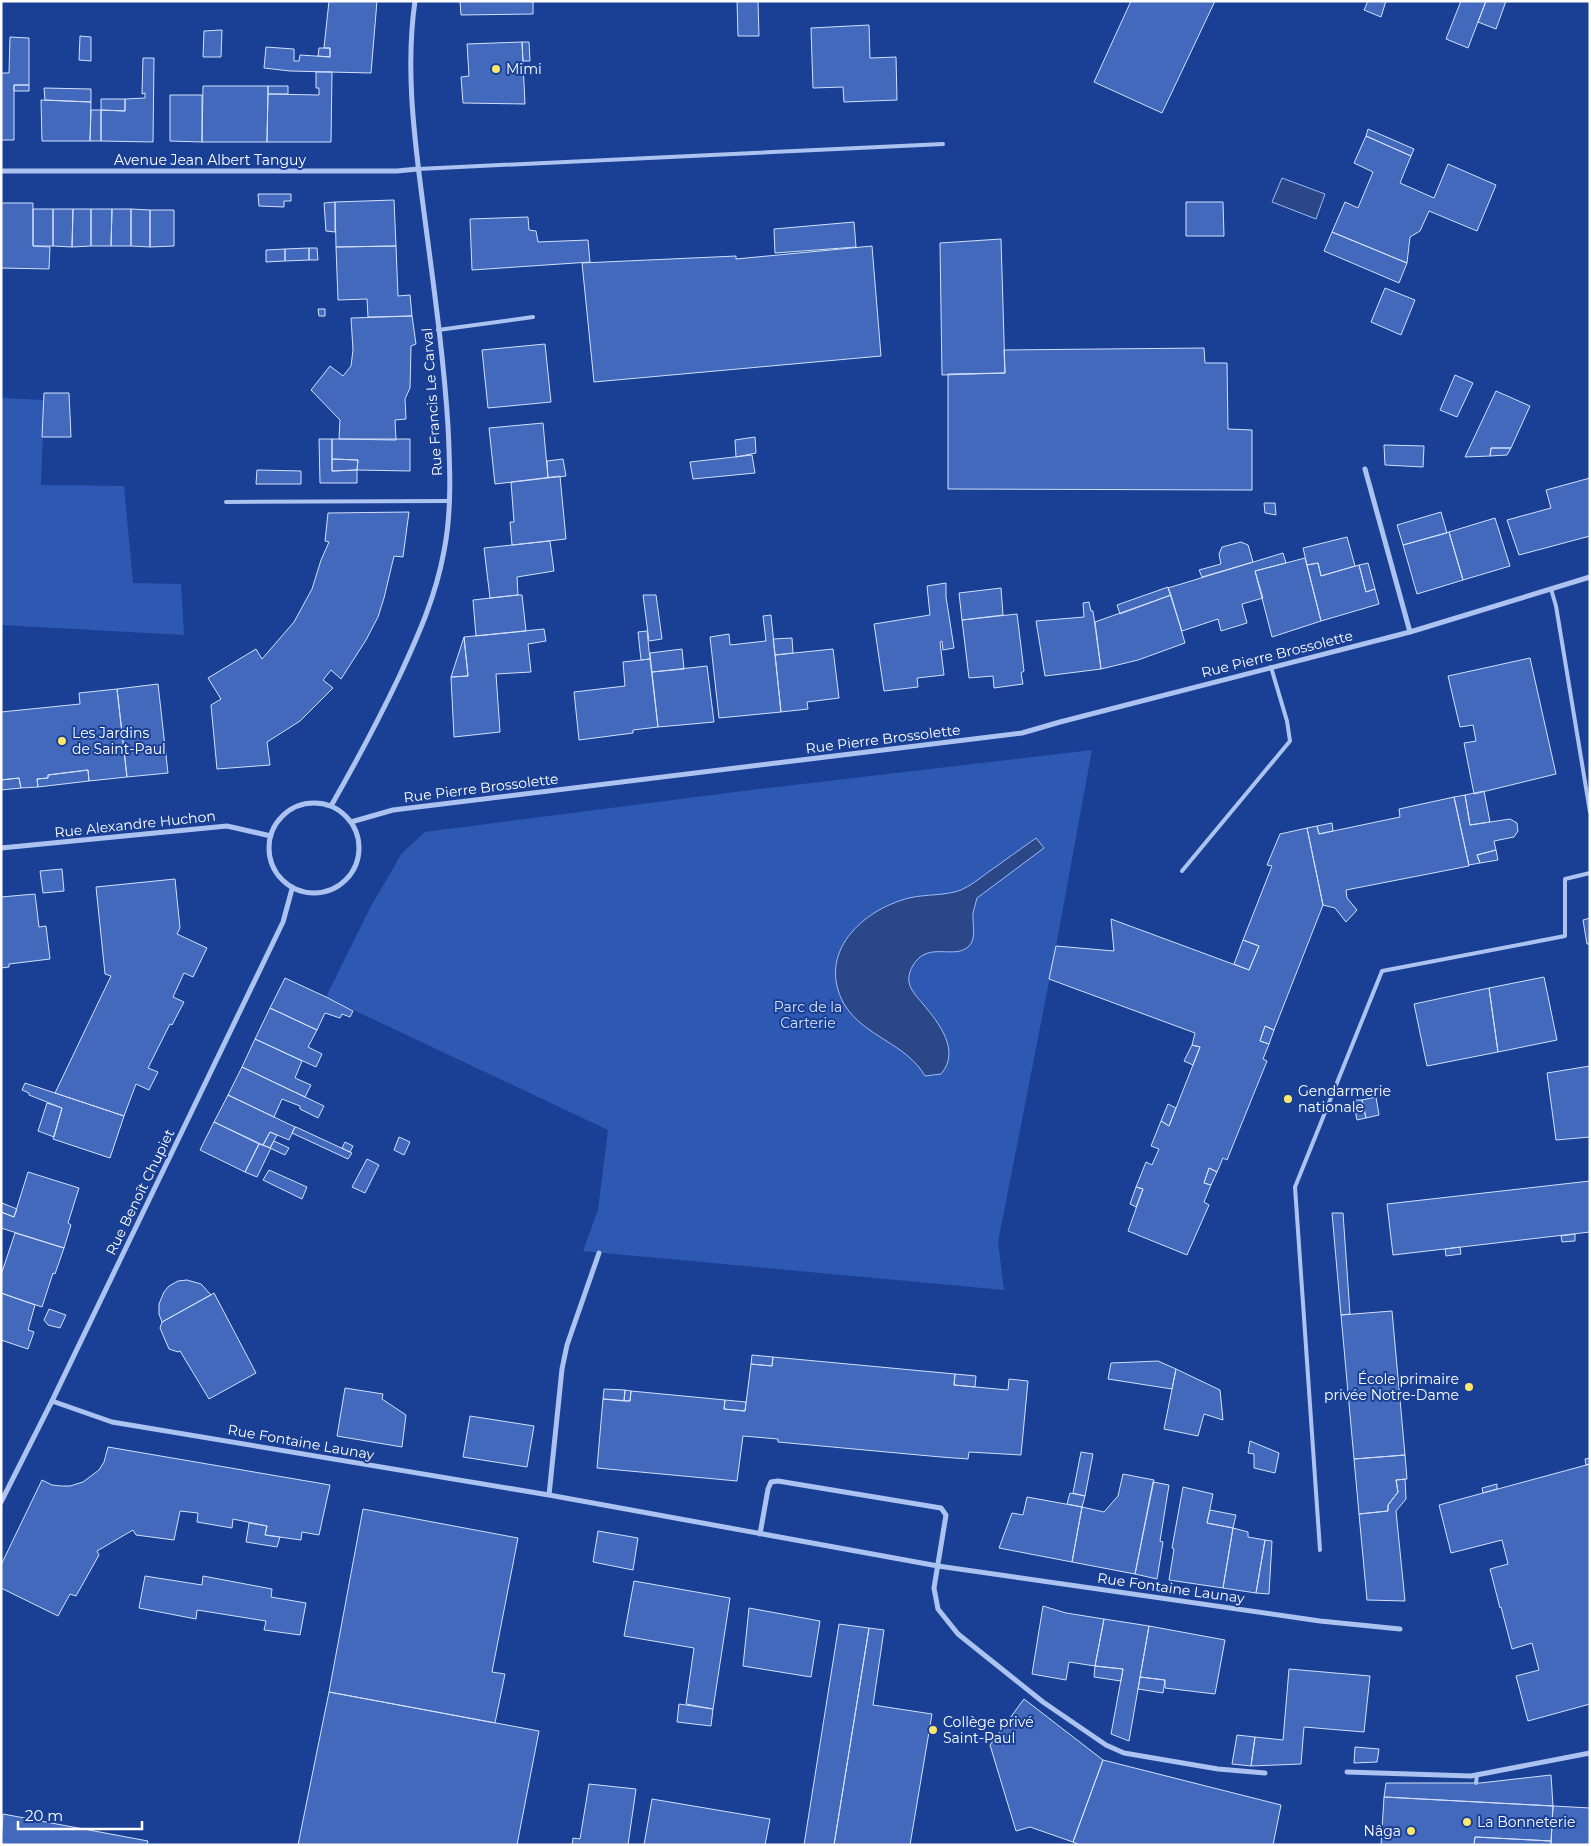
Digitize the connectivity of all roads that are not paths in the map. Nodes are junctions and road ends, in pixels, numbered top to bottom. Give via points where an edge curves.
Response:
1 (415, 1) edge
2 (943, 144) dead end
3 (418, 169) junction
4 (1, 171) edge
5 (533, 317) dead end
6 (438, 330) junction
7 (1365, 469) dead end
8 (449, 501) junction
9 (226, 502) dead end
10 (1590, 577) edge
11 (1552, 589) junction
12 (1410, 632) junction
13 (1271, 667) junction
14 (331, 806) junction
15 (1590, 812) edge
16 (351, 822) junction
17 (271, 836) junction
18 (1, 848) edge
19 (1182, 871) dead end
20 (1590, 873) edge
21 (292, 889) junction
22 (599, 1253) dead end
23 (52, 1402) junction
24 (549, 1495) junction
25 (1, 1502) edge
26 (760, 1534) junction
27 (1320, 1550) dead end
28 (938, 1566) junction
29 (1400, 1629) dead end
30 (1590, 1753) edge
31 (1347, 1772) dead end
32 (1266, 1773) dead end
33 (1477, 1776) junction
34 (1476, 1783) dead end

1 - 3 street, Rue Francis Le Carval via 411,72
2 - 3 lane
3 - 4 street, Avenue Jean Albert Tanguy
3 - 6 street, Rue Francis Le Carval
5 - 6 lane
6 - 8 street, Rue Francis Le Carval via 450,460
7 - 12 street
8 - 9 lane
8 - 14 street, Rue Francis Le Carval via 445,550 423,626
10 - 11 street, Rue Pierre Brossolette
11 - 12 street, Rue Pierre Brossolette
11 - 15 lane
12 - 13 street, Rue Pierre Brossolette
13 - 16 street, Rue Pierre Brossolette via 1022,733 393,810
13 - 19 lane via 1290,741
14 - 16 street
14 - 17 street via 301,805 277,822
16 - 21 street via 358,838 359,855 353,872 330,891 318,894
17 - 18 street, Rue Alexandre Huchon via 228,826
17 - 21 street via 270,856 278,875
20 - 27 lane via 1565,879 1565,936 1382,971 1338,1079 1295,1187
21 - 23 street, Rue Benoît Chupiet via 283,922
22 - 24 street via 567,1345 562,1369
23 - 24 street, Rue Fontaine Launay via 112,1422
23 - 25 street, Rue Benoît Chupiet
24 - 26 street, Rue Fontaine Launay
26 - 28 street, Rue Fontaine Launay
26 - 28 street via 768,1489 771,1482 778,1481 942,1508 946,1514
28 - 29 street, Rue Fontaine Launay via 1320,1621
28 - 32 street via 934,1588 938,1609 958,1634 1043,1702 1106,1745 1124,1753 1218,1769
30 - 33 street
31 - 33 street
33 - 34 lane

